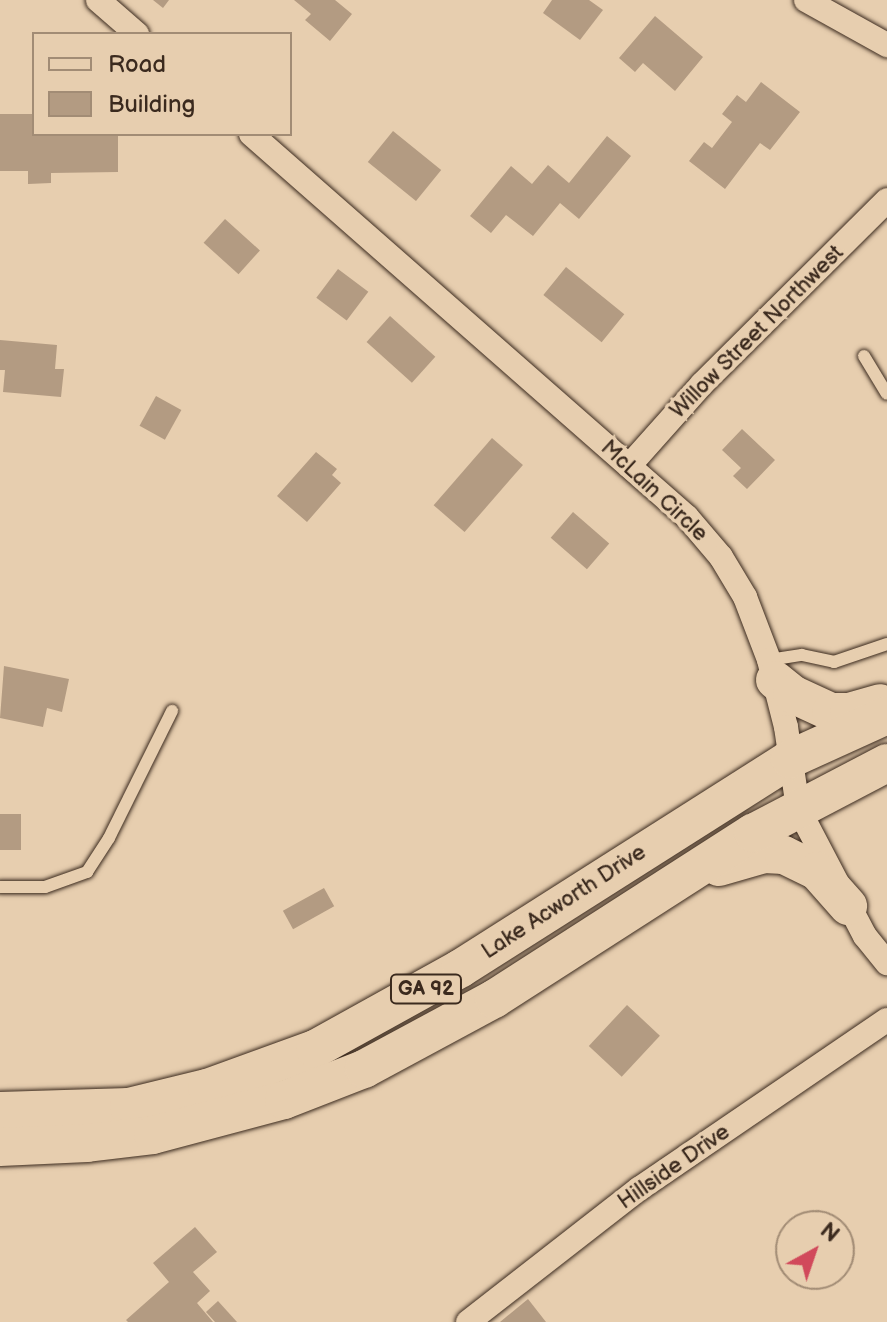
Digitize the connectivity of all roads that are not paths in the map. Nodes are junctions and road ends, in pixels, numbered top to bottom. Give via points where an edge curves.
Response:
1 (98, 0) edge
2 (806, 0) edge
3 (135, 32) edge
4 (887, 45) edge
5 (253, 136) edge
6 (887, 200) edge
7 (864, 356) dead end
8 (887, 394) edge
9 (629, 466) junction
10 (887, 644) edge
11 (772, 670) junction
12 (887, 701) edge
13 (172, 711) dead end
14 (887, 715) edge
15 (790, 759) junction
16 (887, 763) edge
17 (798, 808) junction
18 (678, 880) junction
19 (0, 887) edge
20 (848, 906) junction
21 (887, 963) edge
22 (887, 1020) edge
23 (0, 1111) edge
24 (0, 1147) edge
25 (468, 1322) edge

1 - 3 street
2 - 4 street
5 - 9 street, McLain Circle
6 - 9 street, Willow Street Northwest via 702,384
7 - 8 lane
9 - 11 street, McLain Circle via 687,517 721,557 745,597
10 - 11 lane via 834,662 802,655
11 - 12 main road via 792,694 831,712
11 - 15 street, McLain Circle
13 - 19 lane via 87,872 45,887
14 - 15 main road, Lake Acworth Drive / GA 92
15 - 17 street, McLain Circle
15 - 23 main road, Lake Acworth Drive / GA 92 via 461,968 315,1049 207,1088 129,1107
16 - 17 main road, Lake Acworth Drive / GA 92
17 - 18 main road, Lake Acworth Drive / GA 92
17 - 20 street, McLain Circle
18 - 20 main road via 764,854 784,855 817,871
18 - 24 main road, Lake Acworth Drive / GA 92 via 494,999 350,1075 284,1100 153,1135
20 - 21 street, McLain Circle
22 - 25 street, Hillside Drive via 639,1189

